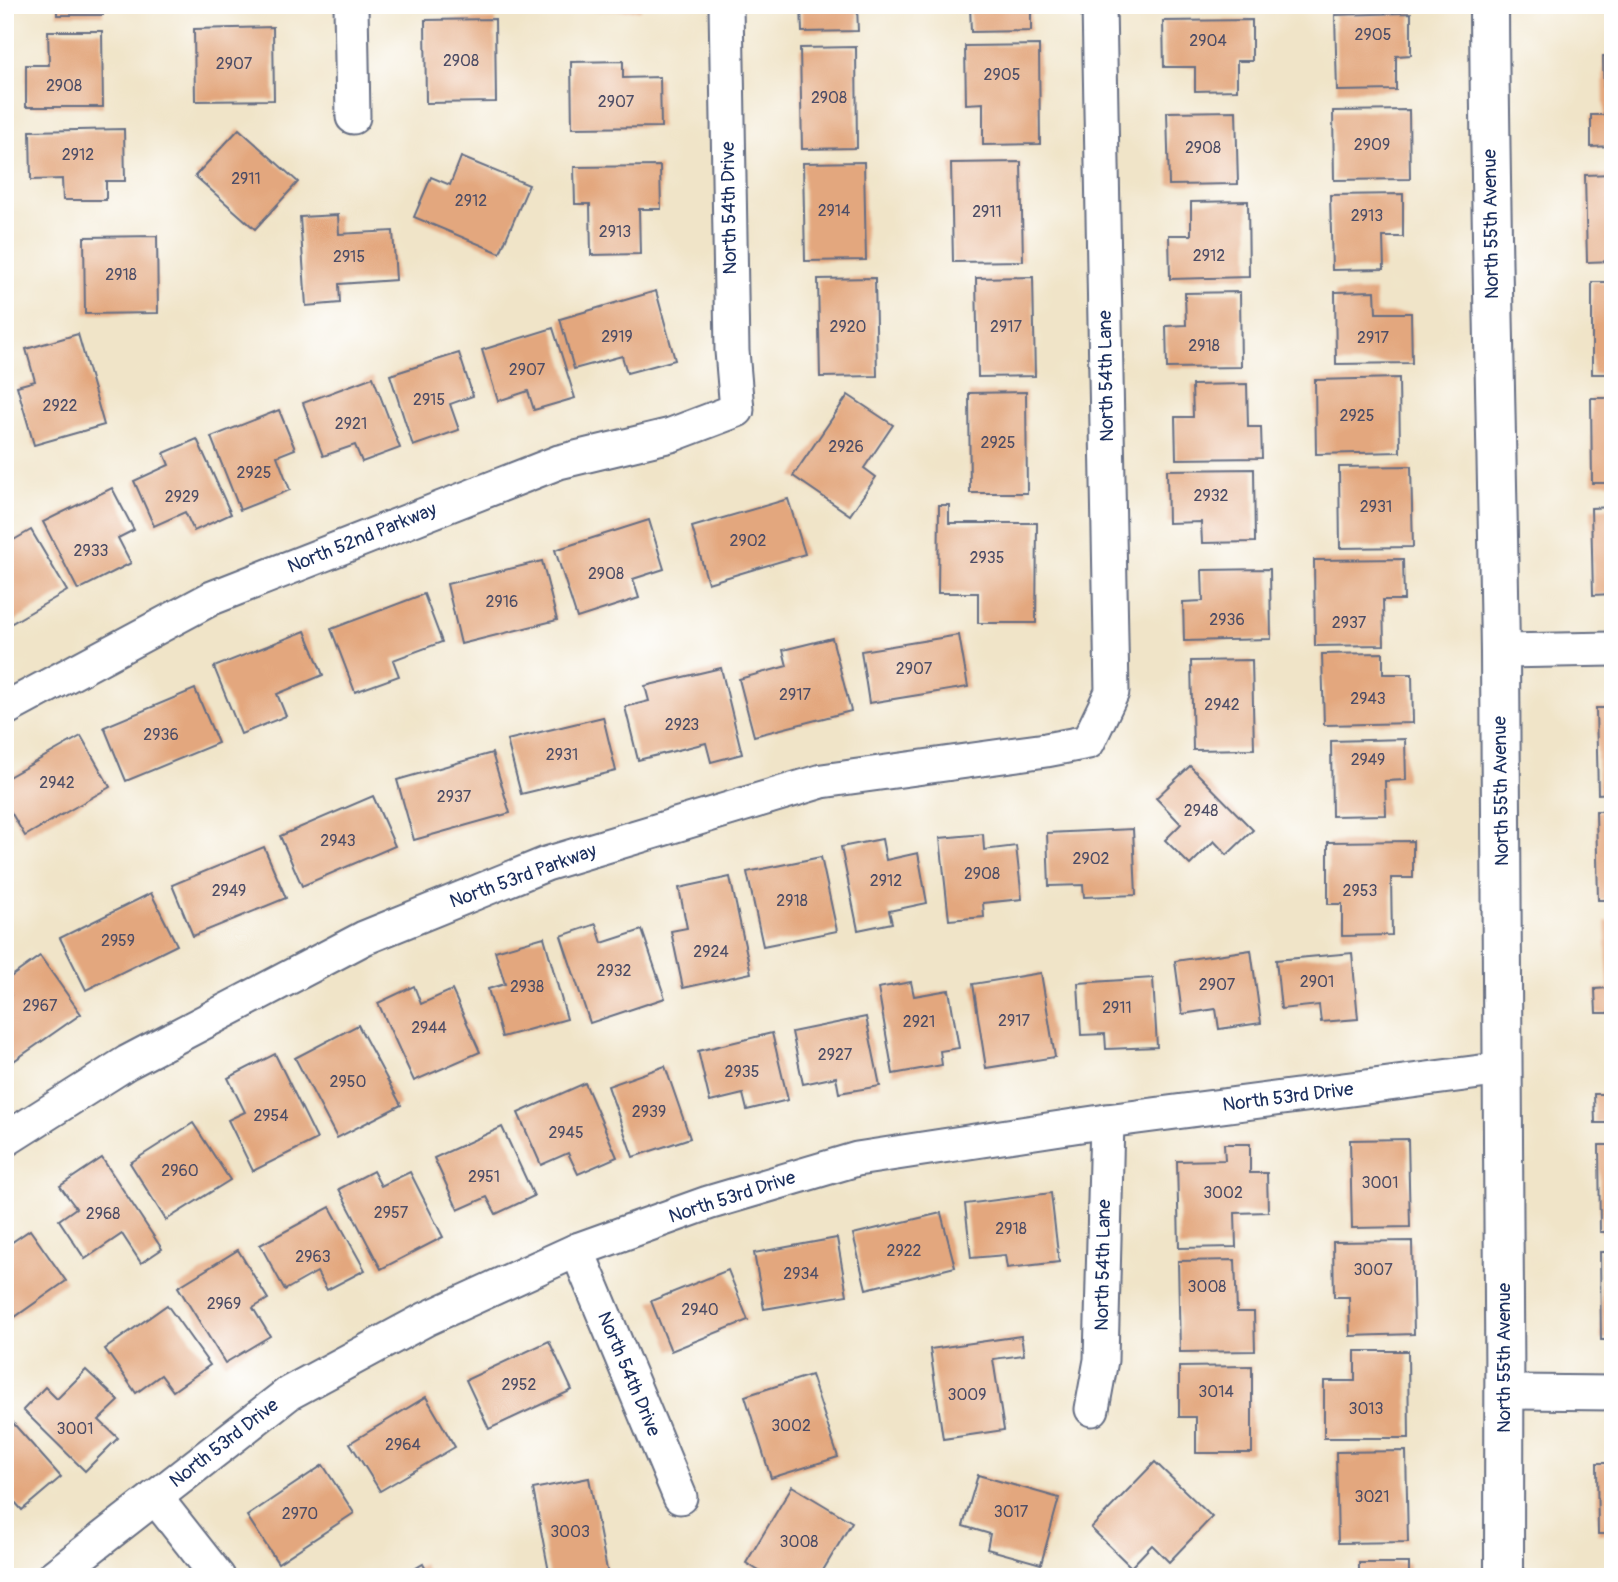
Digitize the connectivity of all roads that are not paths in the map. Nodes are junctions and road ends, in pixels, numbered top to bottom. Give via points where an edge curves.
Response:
1 (351, 5) edge
2 (726, 5) edge
3 (1099, 5) edge
4 (1489, 5) edge
5 (353, 117) dead end
6 (737, 410) joint
7 (1613, 649) edge
8 (1500, 651) junction
9 (5, 709) edge
10 (1088, 742) joint
11 (1503, 1069) junction
12 (1107, 1121) junction
13 (5, 1140) edge
14 (577, 1250) junction
15 (1504, 1392) junction
16 (1613, 1393) edge
17 (1092, 1409) dead end
18 (155, 1497) junction
19 (680, 1497) dead end
20 (53, 1577) edge
21 (218, 1577) edge
22 (1504, 1577) edge

1 - 5 street
2 - 6 street, North 54th Drive
3 - 10 street, North 54th Lane via 1112,692
4 - 8 street, North 55th Avenue
6 - 9 street, North 52nd Parkway via 671,435 559,461 212,598
7 - 8 street
8 - 11 street, North 55th Avenue
10 - 13 street, North 53rd Parkway via 822,781 545,864 364,938 128,1062
11 - 12 street, North 53rd Drive
11 - 15 street, North 55th Avenue
12 - 14 street, North 53rd Drive via 857,1159 708,1203
12 - 17 street, North 54th Lane via 1101,1360
14 - 18 street, North 53rd Drive via 426,1319 289,1393
14 - 19 street, North 54th Drive
15 - 16 street
15 - 22 street, North 55th Avenue
18 - 20 street, North 53rd Drive
18 - 21 street

